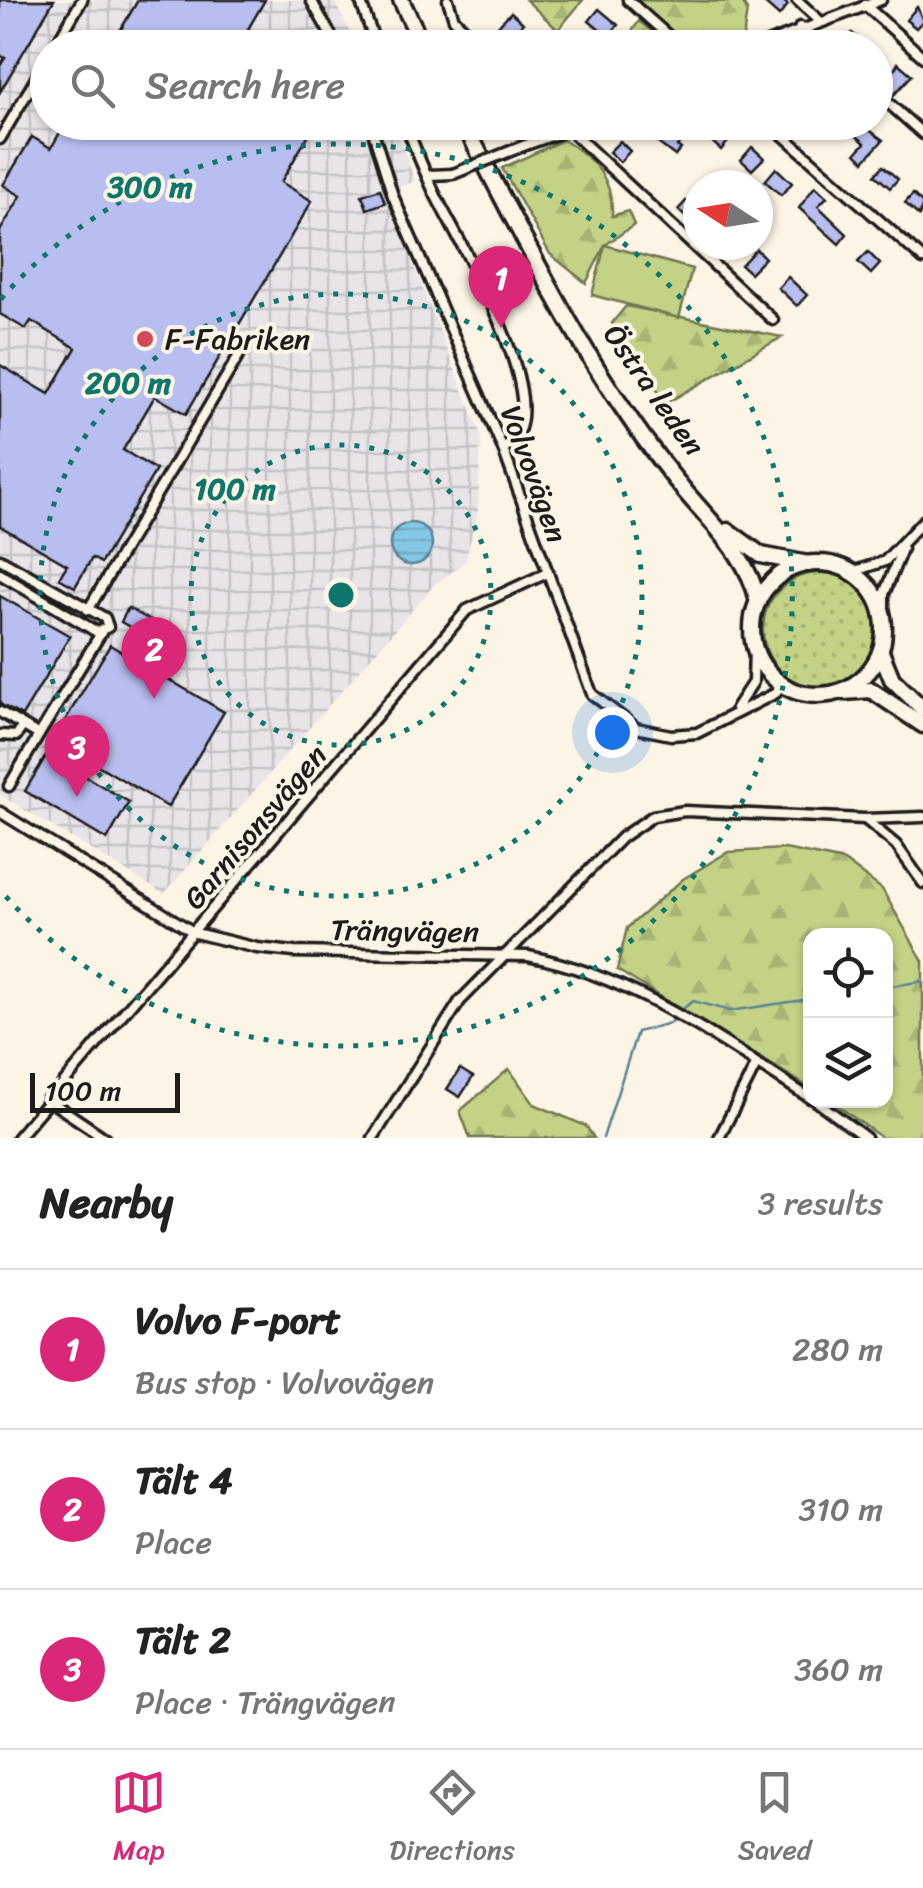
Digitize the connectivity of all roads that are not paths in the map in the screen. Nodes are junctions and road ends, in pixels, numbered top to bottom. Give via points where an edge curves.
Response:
1 (82, 0) edge
2 (311, 0) edge
3 (360, 0) edge
4 (400, 0) edge
5 (448, 0) edge
6 (628, 0) edge
7 (797, 0) edge
8 (881, 0) edge
9 (865, 6) junction
10 (820, 21) junction
11 (800, 28) junction
12 (64, 30) edge
13 (328, 30) edge
14 (371, 30) edge
15 (415, 30) edge
16 (465, 30) edge
17 (662, 30) edge
18 (795, 30) edge
19 (802, 30) edge
20 (892, 30) edge
21 (893, 31) edge
22 (923, 57) edge
23 (30, 88) edge
24 (893, 107) edge
25 (923, 134) edge
26 (0, 139) edge
27 (376, 140) edge
28 (413, 140) edge
29 (472, 140) edge
30 (537, 140) edge
31 (580, 140) edge
32 (788, 140) edge
33 (430, 175) junction
34 (501, 197) junction
35 (923, 259) edge
36 (774, 320) dead end
37 (245, 345) dead end
38 (503, 449) junction
39 (923, 521) edge
40 (904, 545) junction
41 (0, 559) edge
42 (808, 564) junction
43 (852, 572) junction
44 (547, 573) junction
45 (0, 574) edge
46 (758, 602) junction
47 (88, 610) junction
48 (884, 622) junction
49 (102, 633) junction
50 (754, 647) junction
51 (881, 652) junction
52 (780, 684) junction
53 (838, 692) junction
54 (923, 708) edge
55 (0, 712) edge
56 (733, 712) junction
57 (923, 725) edge
58 (23, 726) junction
59 (0, 734) edge
60 (38, 735) junction
61 (8, 786) dead end
62 (0, 812) edge
63 (923, 817) edge
64 (865, 819) junction
65 (923, 883) edge
66 (195, 933) junction
67 (501, 955) junction
68 (756, 1065) junction
69 (803, 1093) edge
70 (47, 1100) junction
71 (825, 1108) edge
72 (376, 1134) edge
73 (17, 1138) edge
74 (105, 1138) edge
75 (388, 1138) edge
76 (719, 1138) edge
77 (866, 1138) edge

1 - 12 street
2 - 13 street
3 - 14 street
4 - 15 highway
5 - 16 street
6 - 17 street
7 - 10 street
8 - 9 street
9 - 10 street
9 - 20 street
10 - 11 street
11 - 18 street
11 - 19 street
21 - 22 street
23 - 26 street
24 - 25 street
27 - 38 street, Volvovägen via 393,196
28 - 33 street
29 - 34 highway, Östra leden
30 - 33 street, bridge via 453,174
31 - 36 street
32 - 35 street
33 - 38 street via 516,370 520,432
34 - 42 highway, Östra leden via 597,360 701,502 760,555
34 - 46 highway, Östra leden via 595,369 640,436 744,562
37 - 47 street
38 - 44 street, Volvovägen
39 - 40 street
40 - 43 street via 878,565
40 - 48 street via 884,594
41 - 47 street
42 - 43 highway
42 - 46 highway via 778,576
43 - 48 highway via 874,593
44 - 56 street, Volvovägen via 592,694 614,715 671,735 696,733
44 - 66 street, Garnisonsvägen via 467,610
45 - 49 street
46 - 50 highway
47 - 49 street via 108,622
48 - 51 highway
49 - 60 street
50 - 52 highway
50 - 56 street via 753,682
51 - 53 highway via 864,677
51 - 54 highway via 892,680
52 - 53 highway via 808,695
52 - 56 street, Volvovägen via 776,693
53 - 57 highway via 871,690
55 - 58 street
58 - 59 street via 16,736
58 - 60 street
60 - 61 street
62 - 66 street, Trängvägen
63 - 64 street
64 - 65 street via 896,844
64 - 67 street via 685,811 653,816 622,836
66 - 67 street, Trängvägen via 294,952
66 - 70 street, Garnisonsvägen
67 - 68 street, Trängvägen via 594,972
67 - 72 street via 460,1001
68 - 69 street, Trängvägen
68 - 76 street
70 - 73 street, Garnisonsvägen
70 - 74 street
71 - 77 street, Trängvägen
72 - 75 street

